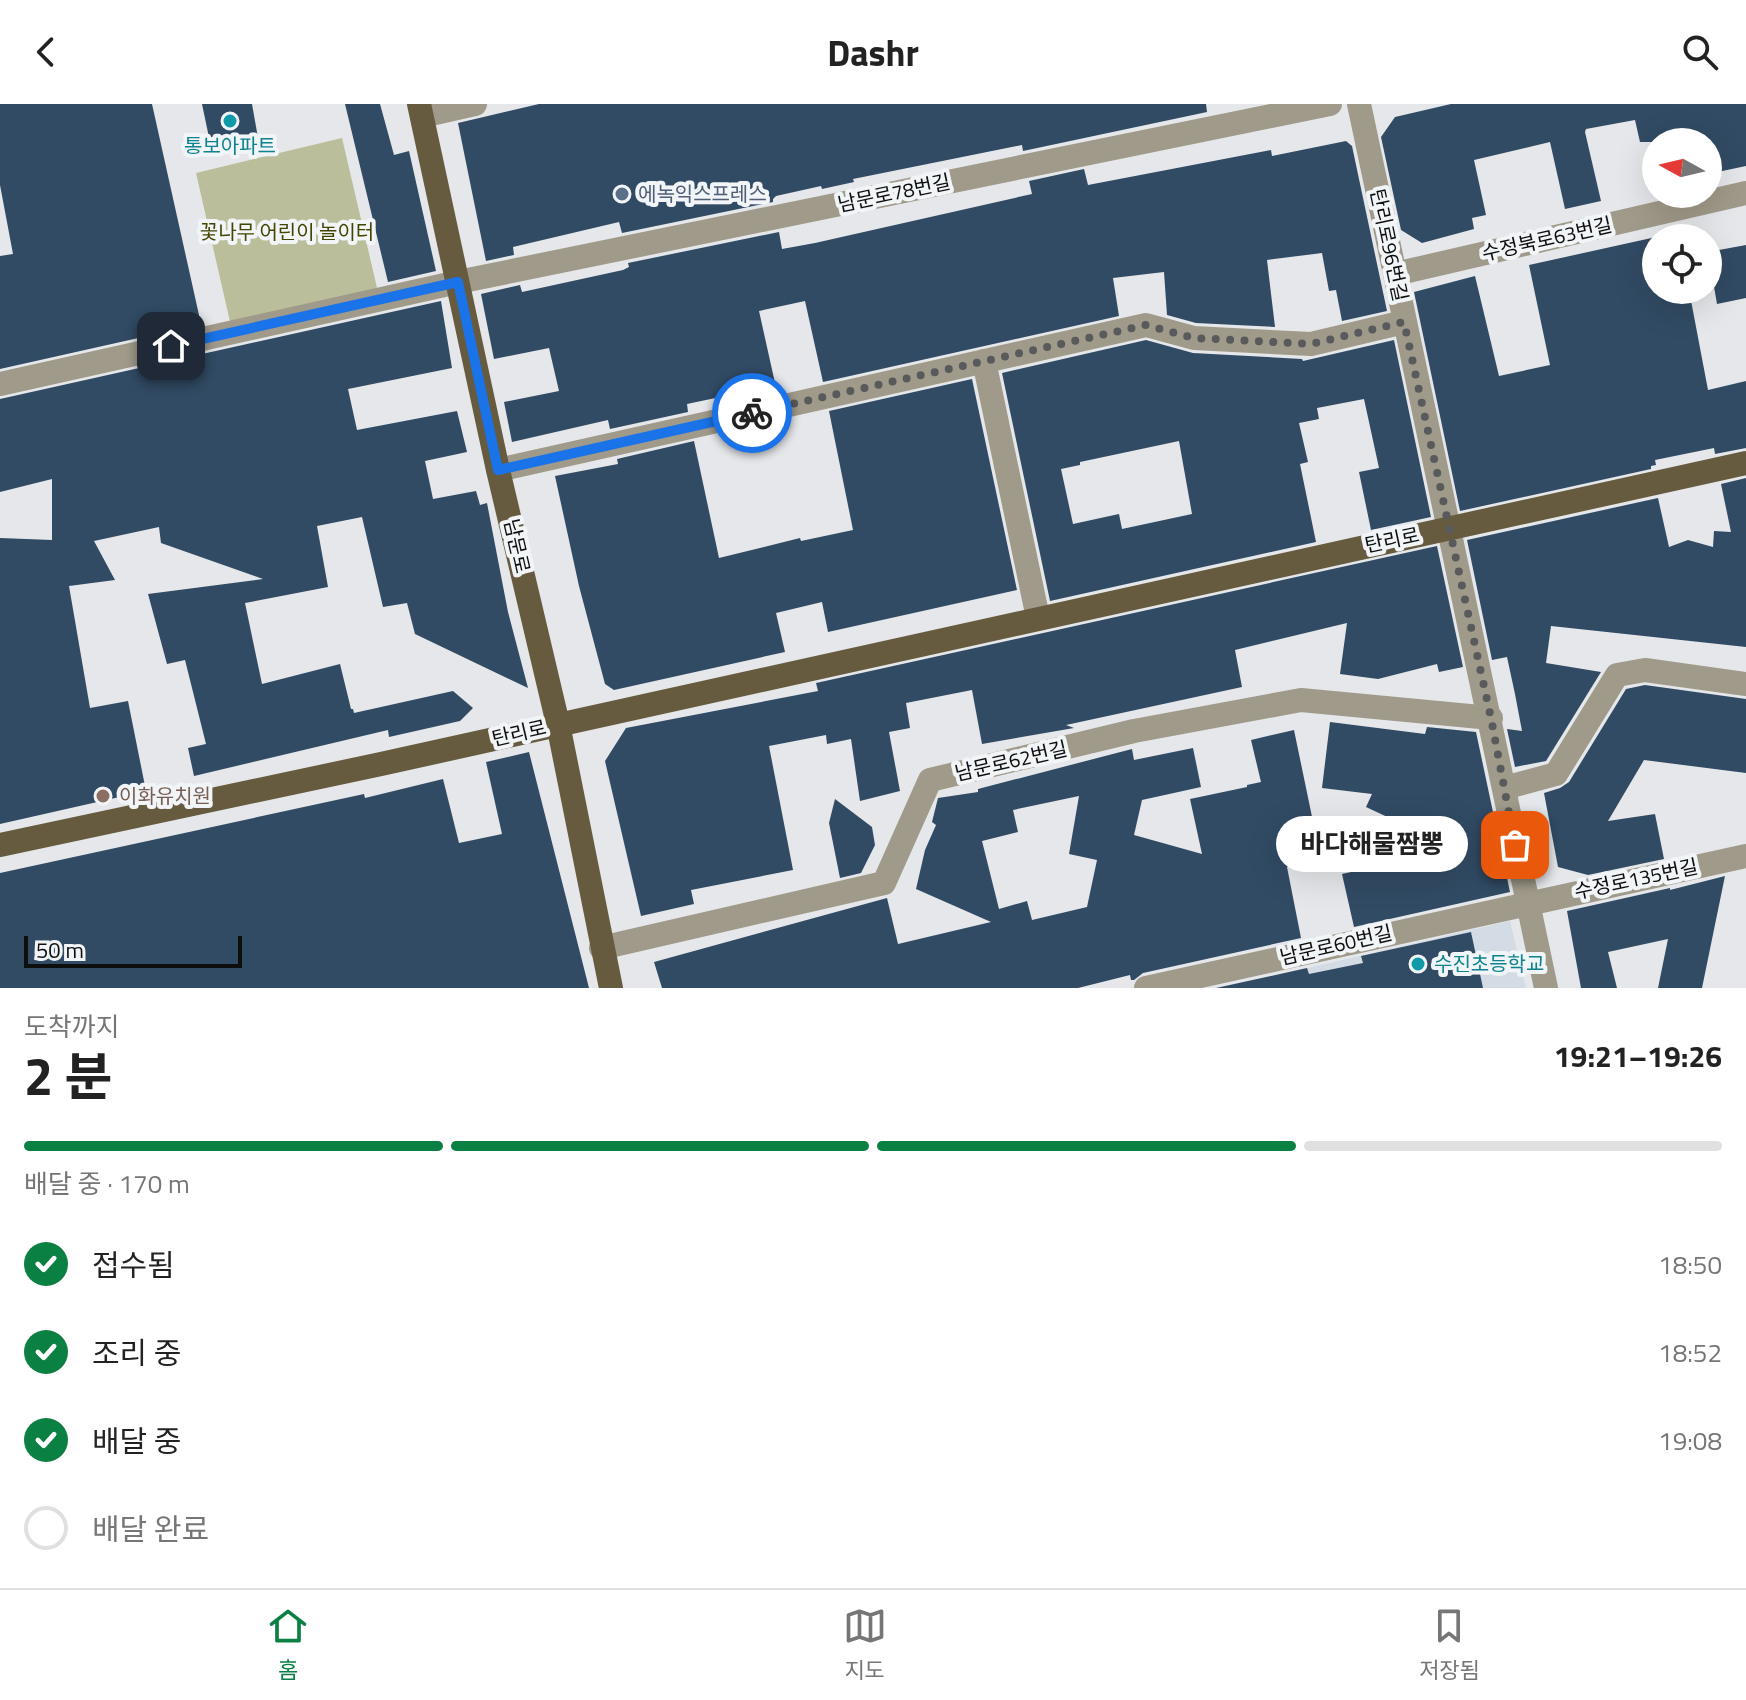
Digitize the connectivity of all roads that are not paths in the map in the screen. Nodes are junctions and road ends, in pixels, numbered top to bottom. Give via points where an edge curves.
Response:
1 (475, 104) edge
2 (1330, 104) edge
3 (1359, 104) edge
4 (420, 110) edge
5 (1746, 193) edge
6 (1395, 274) junction
7 (458, 282) junction
8 (1404, 322) junction
9 (984, 361) junction
10 (0, 384) edge
11 (1746, 463) edge
12 (498, 470) junction
13 (1449, 527) junction
14 (1038, 618) junction
15 (1746, 684) edge
16 (1491, 718) junction
17 (558, 724) junction
18 (1504, 788) junction
19 (0, 845) edge
20 (1746, 856) edge
21 (1526, 903) junction
22 (601, 948) junction
23 (611, 988) edge
24 (1146, 988) edge
25 (1546, 988) edge

1 - 4 street
2 - 7 street, 남문로78번길
3 - 6 street, 탄리로96번길
4 - 7 main road, 남문로
5 - 6 street, 수정북로63번길
6 - 8 street, 탄리로96번길
7 - 10 street, 남문로78번길
7 - 12 main road, 남문로
8 - 9 street via 1311,344 1194,338 1146,325
8 - 13 street, 탄리로96번길
9 - 12 street
9 - 14 street
11 - 13 main road, 탄리로
12 - 17 main road, 남문로
13 - 14 main road, 탄리로
13 - 16 street, 탄리로96번길
14 - 17 main road, 탄리로
15 - 18 street via 1645,670 1617,675 1556,774
16 - 18 street, 탄리로96번길
16 - 22 street, 남문로62번길 via 1301,700 1134,731 930,780 884,883
17 - 19 main road, 탄리로
17 - 22 main road, 남문로
18 - 21 street, 탄리로96번길
20 - 21 street, 수정로135번길
21 - 24 street, 남문로60번길
21 - 25 street, 탄리로96번길
22 - 23 main road, 남문로

